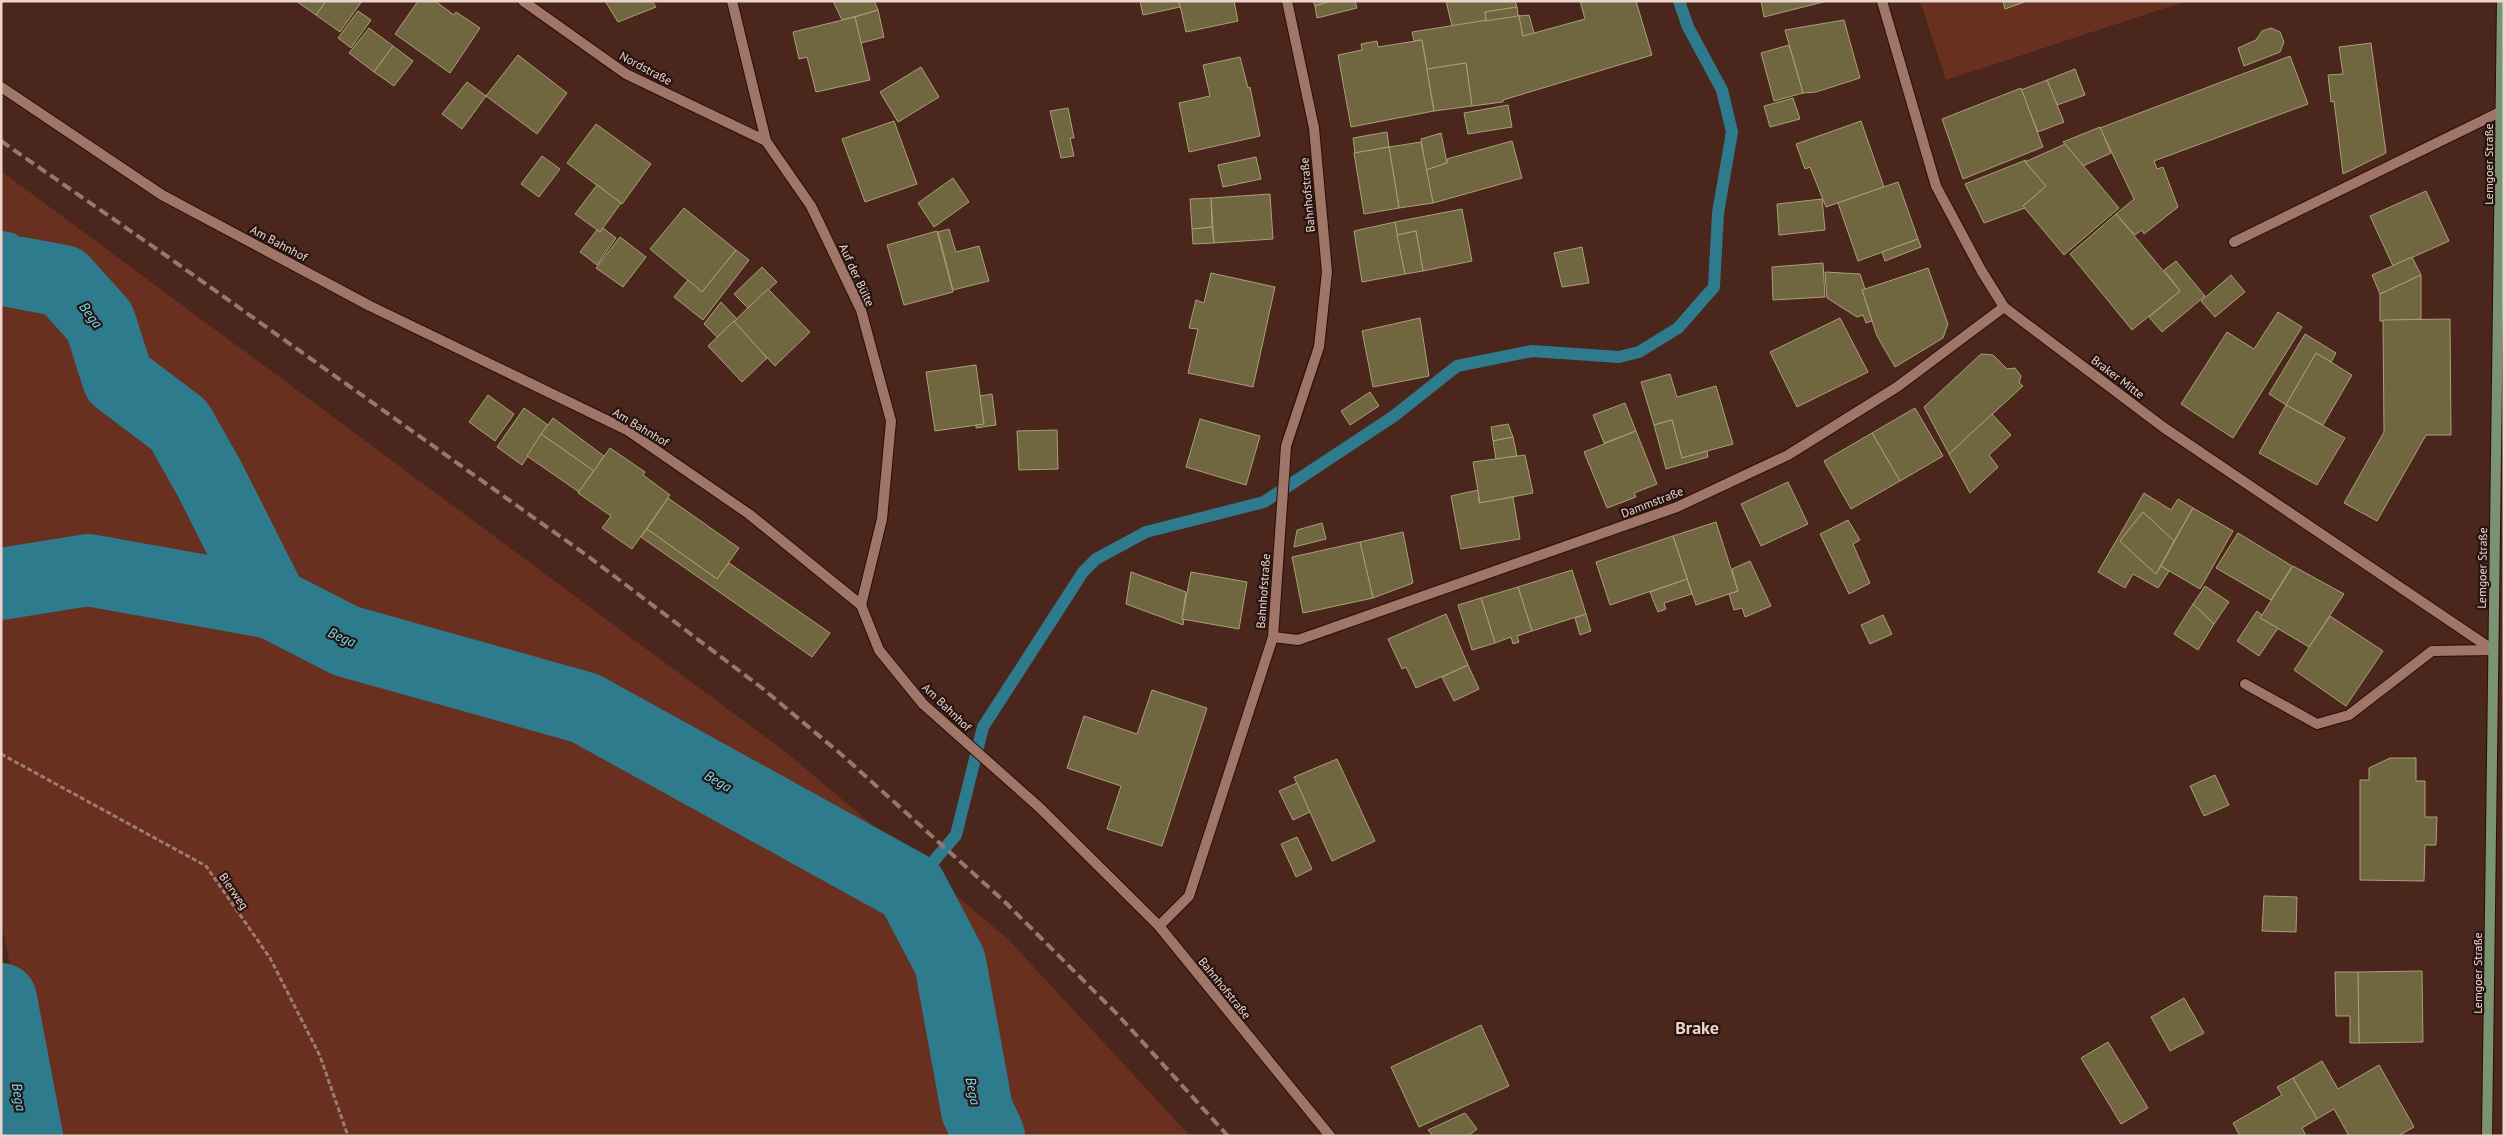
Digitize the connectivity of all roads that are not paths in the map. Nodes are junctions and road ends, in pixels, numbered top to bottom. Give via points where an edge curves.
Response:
1 (523, 1) edge
2 (732, 1) edge
3 (1287, 1) edge
4 (1882, 1) edge
5 (2502, 1) edge
6 (1, 87) edge
7 (2500, 112) junction
8 (766, 141) junction
9 (2234, 242) dead end
10 (2004, 306) junction
11 (2500, 422) edge
12 (861, 605) junction
13 (1273, 637) junction
14 (2492, 650) junction
15 (2245, 684) dead end
16 (1159, 926) junction
17 (1330, 1136) edge
18 (2488, 1136) edge

1 - 8 street, Nordstraße via 626,74
2 - 8 street, Auf der Bülte
3 - 13 street, Bahnhofstraße via 1314,128 1326,272 1319,346 1286,446
4 - 10 street, Braker Mitte via 1936,186
5 - 7 main road, Lemgoer Straße
6 - 12 street, Am Bahnhof via 162,195 370,306 627,430 749,514
7 - 9 street
7 - 11 main road, Lemgoer Straße
8 - 12 street, Auf der Bülte via 811,206 861,310 891,421 882,519
10 - 13 street, Dammstraße via 1898,387 1788,455 1677,506 1298,640
10 - 14 street, Braker Mitte via 2163,427
11 - 14 main road, Lemgoer Straße
12 - 16 street, Am Bahnhof via 879,650 923,704 1040,807
13 - 16 street, Bahnhofstraße via 1189,896
14 - 15 street via 2432,651 2349,715 2317,724
14 - 18 main road, Lemgoer Straße
16 - 17 street, Bahnhofstraße

